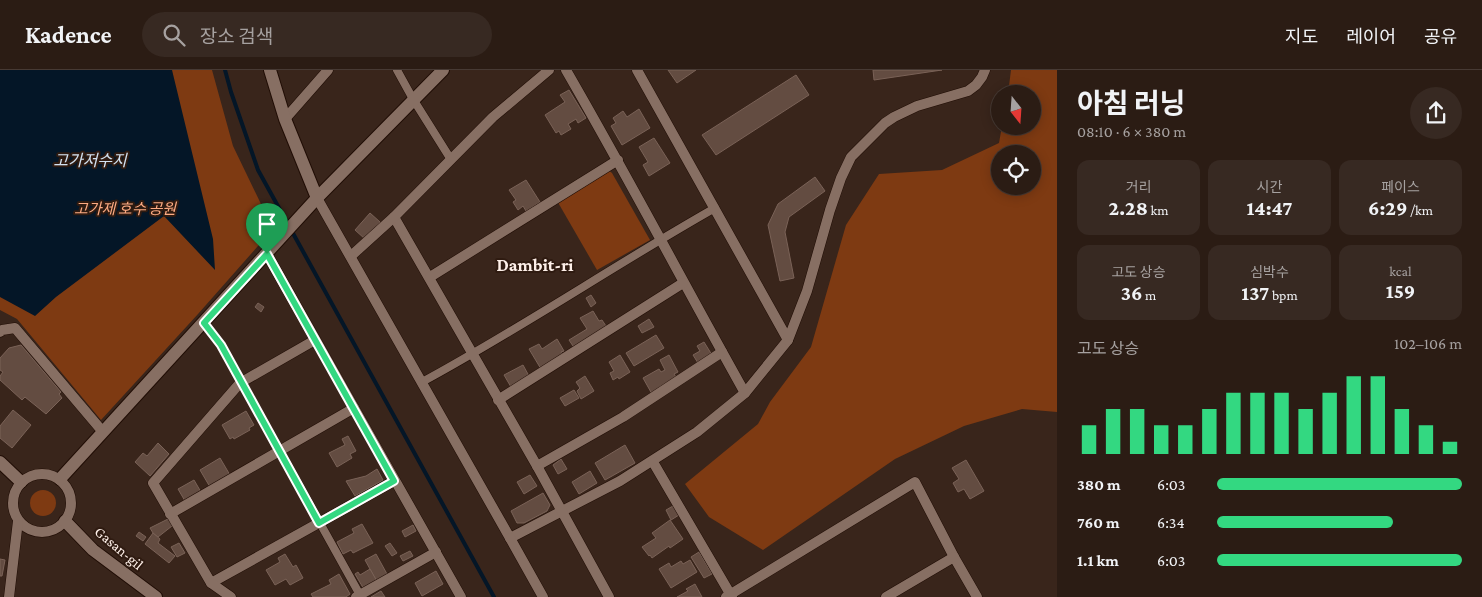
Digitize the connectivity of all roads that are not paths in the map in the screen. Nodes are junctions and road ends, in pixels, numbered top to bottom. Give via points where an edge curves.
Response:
1 (270, 70) edge
2 (328, 70) edge
3 (398, 70) edge
4 (443, 70) edge
5 (550, 70) edge
6 (566, 70) edge
7 (636, 70) edge
8 (985, 70) edge
9 (413, 99) junction
10 (285, 119) junction
11 (450, 158) junction
12 (618, 160) junction
13 (317, 198) junction
14 (715, 208) junction
15 (394, 217) junction
16 (660, 239) junction
17 (271, 250) junction
18 (350, 256) junction
19 (430, 277) junction
20 (684, 283) junction
21 (204, 323) junction
22 (0, 332) edge
23 (315, 340) junction
24 (788, 340) junction
25 (722, 352) junction
26 (473, 354) junction
27 (422, 382) junction
28 (240, 383) junction
29 (745, 393) junction
30 (498, 400) junction
31 (354, 408) junction
32 (104, 432) junction
33 (278, 451) junction
34 (0, 462) edge
35 (653, 462) junction
36 (537, 466) junction
37 (60, 480) junction
38 (394, 481) junction
39 (21, 482) junction
40 (562, 512) junction
41 (170, 514) junction
42 (18, 521) junction
43 (65, 521) junction
44 (319, 523) junction
45 (510, 538) junction
46 (436, 552) junction
47 (954, 557) junction
48 (211, 583) junction
49 (358, 596) edge
50 (730, 596) edge
51 (9, 597) edge
52 (156, 597) edge
53 (231, 597) edge
54 (461, 597) edge
55 (543, 597) edge
56 (609, 597) edge
57 (886, 597) edge
58 (976, 597) edge

1 - 10 street
2 - 10 street
3 - 9 street
4 - 9 street
5 - 11 street via 493,116
6 - 12 street
7 - 14 street
8 - 24 street via 968,91 917,106 890,120 851,157 841,178 807,291
9 - 11 street
9 - 13 street
10 - 13 street
11 - 15 street
12 - 16 street
12 - 19 street
13 - 17 street
13 - 18 street
14 - 16 street
14 - 24 street
15 - 18 street
15 - 19 street
16 - 20 street
16 - 26 street
17 - 21 street
17 - 23 street
18 - 27 street
19 - 26 street
20 - 25 street
20 - 30 street
21 - 28 street via 221,345
21 - 32 street
22 - 32 street via 15,328
23 - 28 street
23 - 31 street
24 - 29 street
25 - 29 street
25 - 36 street via 623,417
26 - 27 street
26 - 30 street
27 - 45 street
28 - 33 street
28 - 41 street via 154,483
29 - 35 street
30 - 36 street
31 - 33 street
31 - 38 street
32 - 37 street
33 - 41 street
33 - 44 street
34 - 39 street
35 - 40 street
35 - 50 street
36 - 40 street
37 - 39 street via 44,473 28,476
37 - 43 street via 70,495 71,504
38 - 44 street
38 - 46 street
39 - 42 street via 12,496
40 - 45 street
40 - 56 street
41 - 48 street
42 - 43 street via 32,531 41,532 50,531
42 - 51 street
43 - 52 street, Gasan-gil via 93,550
44 - 48 street
44 - 49 street
45 - 55 street
46 - 49 street
46 - 54 street
47 - 50 street via 915,482
47 - 57 street
47 - 58 street
48 - 53 street

